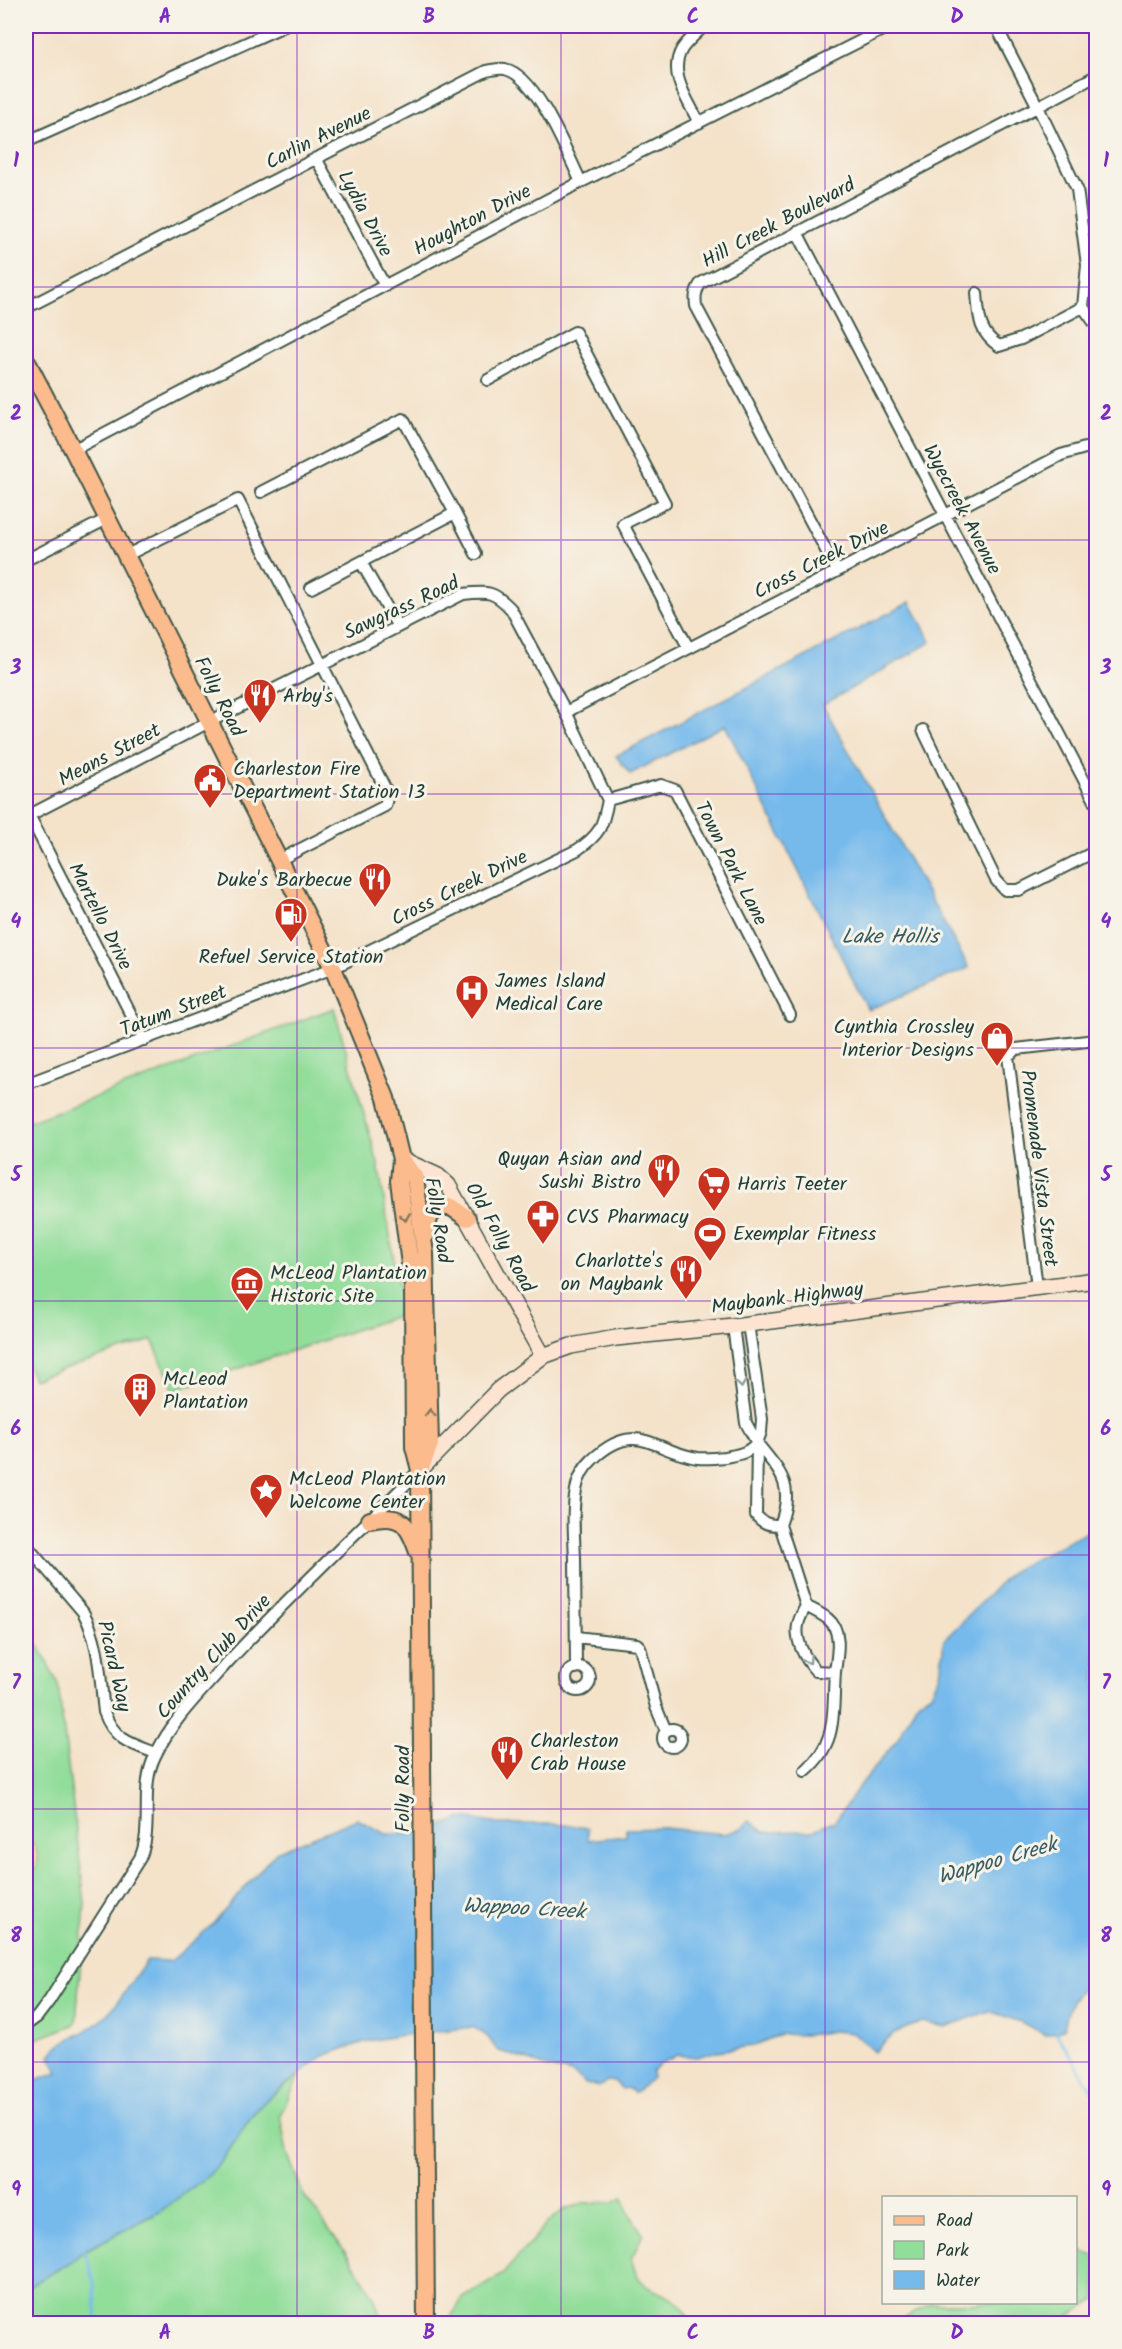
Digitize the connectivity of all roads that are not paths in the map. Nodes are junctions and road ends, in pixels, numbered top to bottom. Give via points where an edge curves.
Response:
1 (284, 26) edge
2 (704, 26) edge
3 (890, 26) edge
4 (996, 26) edge
5 (1096, 76) edge
6 (1038, 106) junction
7 (699, 123) junction
8 (26, 142) edge
9 (316, 158) junction
10 (581, 182) junction
11 (797, 232) junction
12 (385, 286) junction
13 (977, 293) dead end
14 (1083, 307) junction
15 (26, 308) edge
16 (1096, 325) edge
17 (26, 360) edge
18 (488, 380) dead end
19 (1096, 448) edge
20 (73, 450) junction
21 (261, 492) dead end
22 (455, 513) junction
23 (946, 515) junction
24 (106, 519) junction
25 (476, 554) dead end
26 (125, 556) junction
27 (26, 560) edge
28 (361, 561) junction
29 (837, 572) junction
30 (311, 588) dead end
31 (399, 627) junction
32 (688, 647) junction
33 (322, 664) junction
34 (566, 712) junction
35 (209, 722) junction
36 (923, 730) dead end
37 (608, 800) junction
38 (1096, 802) edge
39 (27, 814) edge
40 (1096, 851) edge
41 (279, 860) junction
42 (333, 968) junction
43 (790, 1015) dead end
44 (144, 1040) junction
45 (1096, 1040) edge
46 (26, 1084) edge
47 (401, 1159) junction
48 (467, 1218) junction
49 (425, 1254) junction
50 (1096, 1280) edge
51 (1036, 1287) junction
52 (741, 1325) junction
53 (543, 1356) junction
54 (757, 1443) junction
55 (420, 1470) junction
56 (370, 1520) junction
57 (780, 1525) junction
58 (26, 1545) edge
59 (422, 1561) junction
60 (806, 1606) junction
61 (576, 1637) junction
62 (576, 1668) dead end
63 (835, 1672) junction
64 (666, 1731) dead end
65 (156, 1753) junction
66 (805, 1771) dead end
67 (26, 2025) edge
68 (426, 2324) edge

1 - 8 street
2 - 7 street via 682,49 676,76
3 - 7 street, Houghton Drive
4 - 6 street
5 - 6 street, Hill Creek Boulevard
6 - 11 street, Hill Creek Boulevard
6 - 14 street via 1077,189 1087,265
7 - 10 street, Houghton Drive
9 - 10 street, Carlin Avenue via 486,70 505,69 537,94
9 - 12 street, Lydia Drive
9 - 15 street, Carlin Avenue
10 - 12 street, Houghton Drive
11 - 23 street, Wyecreek Avenue
11 - 29 street, Hill Creek Boulevard via 701,283 695,294 696,306
12 - 20 street, Houghton Drive
13 - 14 street via 987,338 999,346
14 - 16 street
17 - 20 main road, Folly Road
18 - 32 street via 575,332 665,503 623,524
19 - 23 street, Cross Creek Drive via 1061,455
20 - 24 main road, Folly Road
21 - 22 street via 403,419
22 - 25 street
22 - 28 street
23 - 29 street, Cross Creek Drive
23 - 38 street, Wyecreek Avenue
24 - 26 main road, Folly Road
24 - 27 street
26 - 33 street via 238,500
26 - 35 main road, Folly Road
28 - 30 street
28 - 31 street
29 - 32 street, Cross Creek Drive
31 - 33 street, Sawgrass Road
31 - 34 street, Sawgrass Road via 464,594 488,592 499,597 511,609
32 - 34 street, Cross Creek Drive
33 - 35 street, Sawgrass Road
33 - 41 street via 388,800 385,806
34 - 37 street, Sawgrass Road
35 - 39 street, Means Street
35 - 41 main road, Folly Road
36 - 40 street via 996,880 1005,890 1019,890
37 - 42 street, Cross Creek Drive via 598,833 577,850
37 - 43 street, Town Park Lane via 661,785 675,790
39 - 44 street, Martello Drive
41 - 42 main road, Folly Road
42 - 44 street, Tatum Street
42 - 47 main road, Folly Road via 386,1098
44 - 46 street, Tatum Street
45 - 51 street, Promenade Vista Street via 1016,1049 1008,1059
47 - 48 main road, Old Folly Road via 438,1176 448,1185
47 - 49 main road, Folly Road via 415,1178
47 -> 55 main road, Folly Road via 399,1181 412,1287 414,1447
48 - 49 main road via 451,1207 433,1210 427,1226
48 - 53 main road, Old Folly Road
55 -> 49 main road, Folly Road via 430,1444
50 - 51 main road, Maybank Highway
51 - 52 main road, Maybank Highway
52 - 53 main road, Maybank Highway via 616,1338
52 -> 54 street via 746,1423
52 - 54 street via 762,1419
53 - 55 main road, Maybank Highway via 498,1390
54 - 57 street via 779,1470 786,1488 787,1503
54 - 57 street via 756,1515 768,1525
54 - 61 street via 748,1452 699,1458 634,1439 619,1441 587,1464 576,1490
55 - 56 street, Country Club Drive
55 - 59 main road, Folly Road
56 - 59 main road via 386,1516 406,1525
56 - 65 street, Country Club Drive via 259,1628 173,1723
57 - 60 street
58 - 65 street, Picard Way via 90,1623 108,1722 126,1742
59 - 68 main road, Folly Road
60 - 63 street via 829,1619 834,1627 838,1643
60 -> 63 street via 798,1623 808,1662 816,1671
61 - 62 street
61 - 64 street via 637,1644 643,1650
63 - 66 street via 830,1739 819,1759
65 - 67 street, Country Club Drive via 147,1780 146,1846 49,2001

